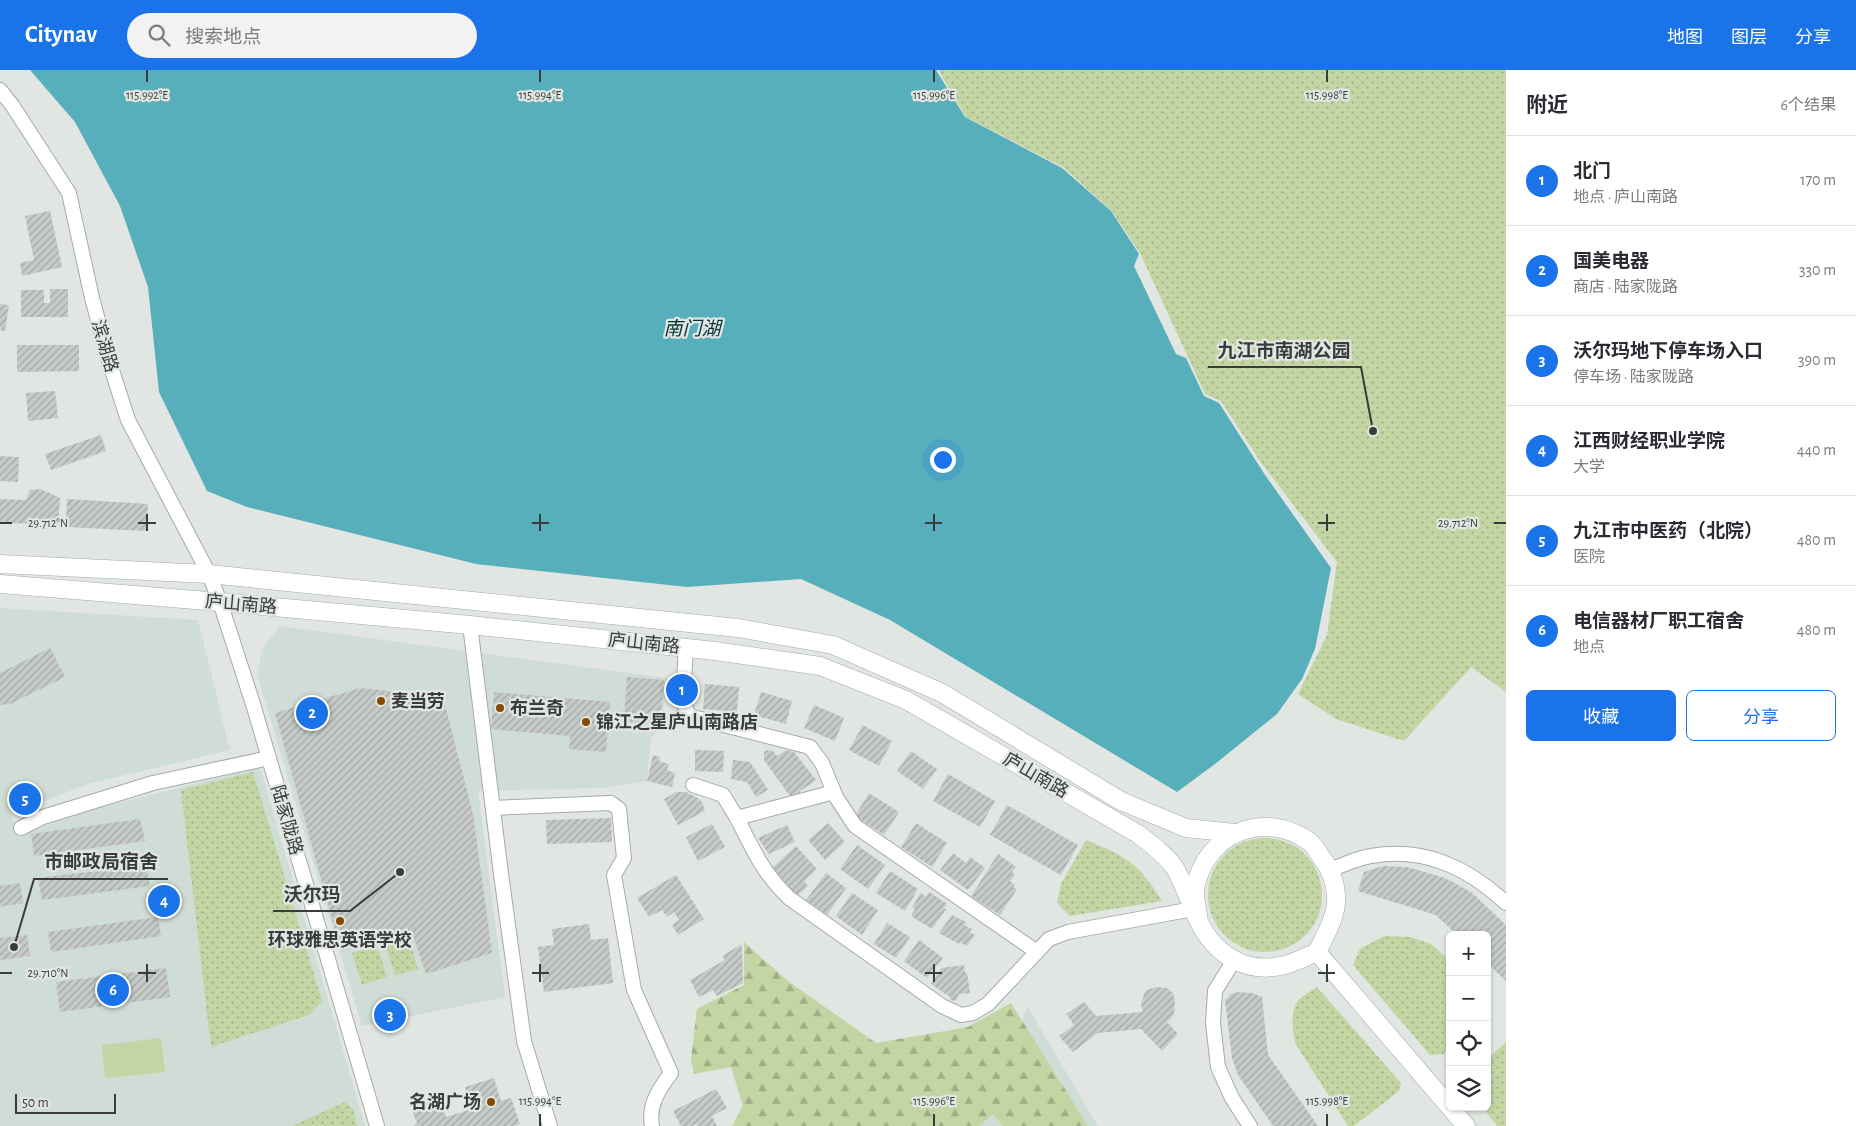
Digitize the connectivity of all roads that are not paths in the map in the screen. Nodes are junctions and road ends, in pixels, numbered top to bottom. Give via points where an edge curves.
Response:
1 (0, 90) edge
2 (0, 564) edge
3 (209, 574) junction
4 (0, 584) edge
5 (220, 602) junction
6 (470, 625) junction
7 (686, 647) junction
8 (684, 682) dead end
9 (682, 699) dead end
10 (269, 758) junction
11 (693, 785) dead end
12 (834, 792) junction
13 (492, 808) junction
14 (737, 818) junction
15 (22, 828) dead end
16 (1235, 833) junction
17 (1331, 869) junction
18 (1506, 903) edge
19 (1196, 916) junction
20 (1037, 952) junction
21 (1317, 952) junction
22 (1234, 960) junction
23 (376, 1126) edge
24 (550, 1126) edge
25 (652, 1126) edge
26 (1250, 1126) edge
27 (1466, 1126) edge

1 - 3 street, 滨湖路 via 69,193 92,298 128,420
2 - 3 main road, 庐山南路
3 - 5 street, 滨湖路
3 - 16 main road, 庐山南路 via 738,628 833,645 942,693 1122,801 1186,828
4 - 5 main road, 庐山南路
5 - 6 main road, 庐山南路
5 - 10 street, 陆家陇路
6 - 7 main road, 庐山南路
6 - 13 street
7 - 8 street
7 - 19 main road, 庐山南路 via 820,666 906,700 1138,834 1174,867
9 - 12 street via 689,716 810,747 822,763
10 - 15 street via 153,783 43,817
10 - 23 street, 陆家陇路
11 - 14 street via 723,795
12 - 14 street
12 - 20 street via 854,826
13 - 24 street via 524,1041
13 - 25 street via 611,803 619,809 624,858 614,875 634,990 671,1073 652,1104
14 - 20 street via 762,868 789,898 942,1006 961,1015 973,1013 988,1004
16 - 17 main road via 1251,828 1286,829 1311,843
16 - 19 main road via 1214,849 1204,863 1195,890
17 - 18 street via 1368,856 1415,854 1457,868
17 - 21 main road via 1337,896 1331,925
19 - 20 street via 1068,932 1049,939
19 - 22 main road via 1212,943
21 - 22 main road via 1272,968
21 - 27 main road
22 - 26 street via 1215,991 1213,1023 1218,1067

